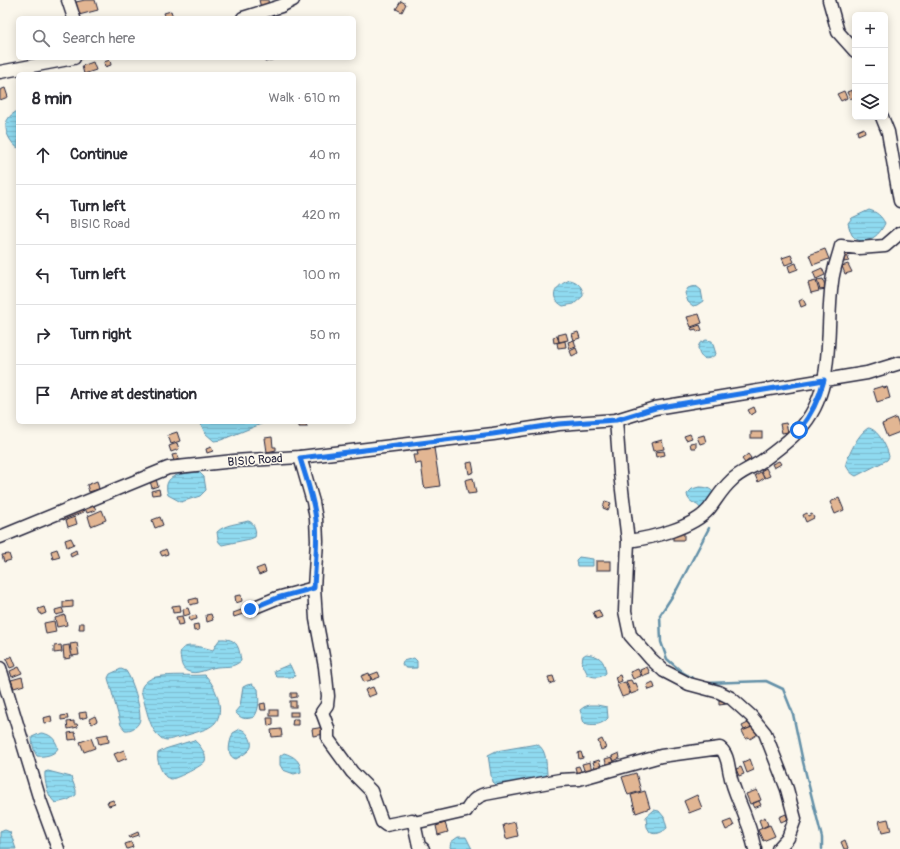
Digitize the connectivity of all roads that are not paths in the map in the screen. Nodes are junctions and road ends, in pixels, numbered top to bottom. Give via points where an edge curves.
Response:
1 (68, 0) edge
2 (293, 0) edge
3 (829, 0) edge
4 (73, 16) edge
5 (249, 16) edge
6 (852, 48) edge
7 (63, 60) edge
8 (0, 72) edge
9 (883, 120) edge
10 (900, 201) edge
11 (900, 233) edge
12 (900, 363) edge
13 (824, 380) junction
14 (616, 420) junction
15 (300, 458) junction
16 (0, 537) edge
17 (628, 541) junction
18 (314, 588) junction
19 (250, 609) dead end
20 (0, 668) edge
21 (414, 823) junction
22 (58, 849) edge
23 (423, 849) edge
24 (755, 849) edge
25 (778, 849) edge

1 - 4 street
2 - 5 street
3 - 6 street via 838,32
7 - 8 street
9 - 10 street via 888,132
11 - 13 street via 885,246 841,246 832,280 828,357
12 - 13 street, BISIC Road via 867,373
13 - 14 street, BISIC Road via 655,408
13 - 17 street via 810,416 799,430 762,461 732,480 700,517 678,528
14 - 15 street, BISIC Road via 559,424
14 - 17 street
15 - 16 street, BISIC Road via 168,468
15 - 18 street via 316,519
17 - 25 street via 625,611 630,635 664,671 689,684 731,698 765,733 787,789 795,819 788,838
18 - 19 street via 277,598
18 - 21 street via 316,619 327,685 327,705 322,712 328,728 328,739 352,772 371,791 382,822 386,825 412,820
20 - 22 street via 40,800
21 - 23 street via 419,846
21 - 24 street via 466,811 477,796 485,794 560,780 579,779 661,756 720,748 726,756 734,791

